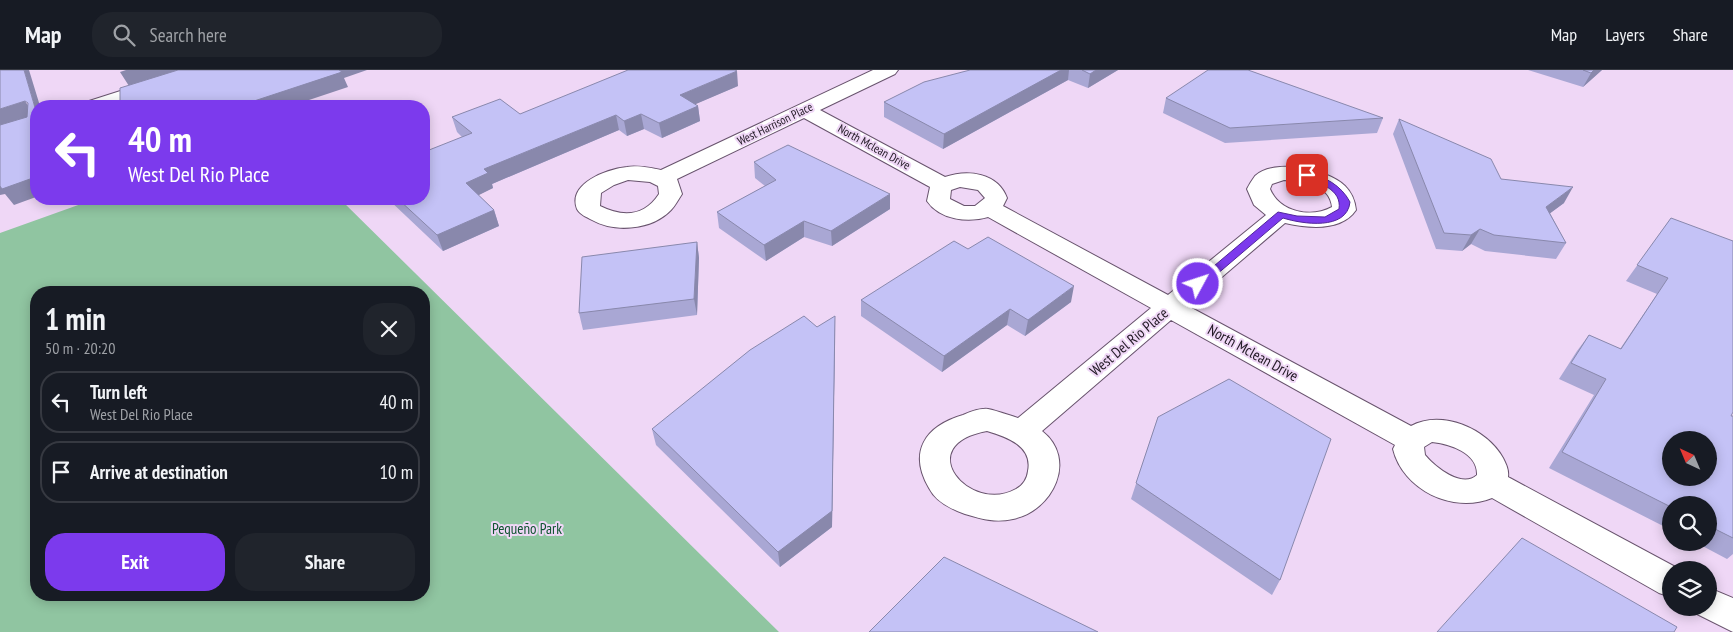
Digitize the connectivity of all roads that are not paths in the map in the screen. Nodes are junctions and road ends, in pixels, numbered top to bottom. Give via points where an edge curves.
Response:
1 (206, 70) edge
2 (888, 70) edge
3 (111, 100) edge
4 (805, 110) junction
5 (662, 178) dead end
6 (943, 185) junction
7 (990, 208) junction
8 (1281, 214) dead end
9 (1171, 308) junction
10 (1023, 430) dead end
11 (1411, 440) junction
12 (1491, 482) junction
13 (1662, 577) edge
14 (1717, 607) edge
15 (1733, 616) edge

1 - 3 street
2 - 4 street, West Harrison Place
4 - 5 street, West Harrison Place
4 - 6 street, North Mclean Drive
6 - 7 street via 938,196 952,211 972,213
6 - 7 street via 958,180 985,184 995,193 996,198
7 - 9 street, North Mclean Drive
8 - 9 street, West Del Rio Place
9 - 10 street, West Del Rio Place
9 - 11 street, North Mclean Drive
11 - 12 street via 1418,434 1433,431 1452,433 1465,439 1486,455 1494,474
11 - 12 street via 1408,448 1410,458 1417,469 1442,486 1472,492
12 - 13 street
14 - 15 street

